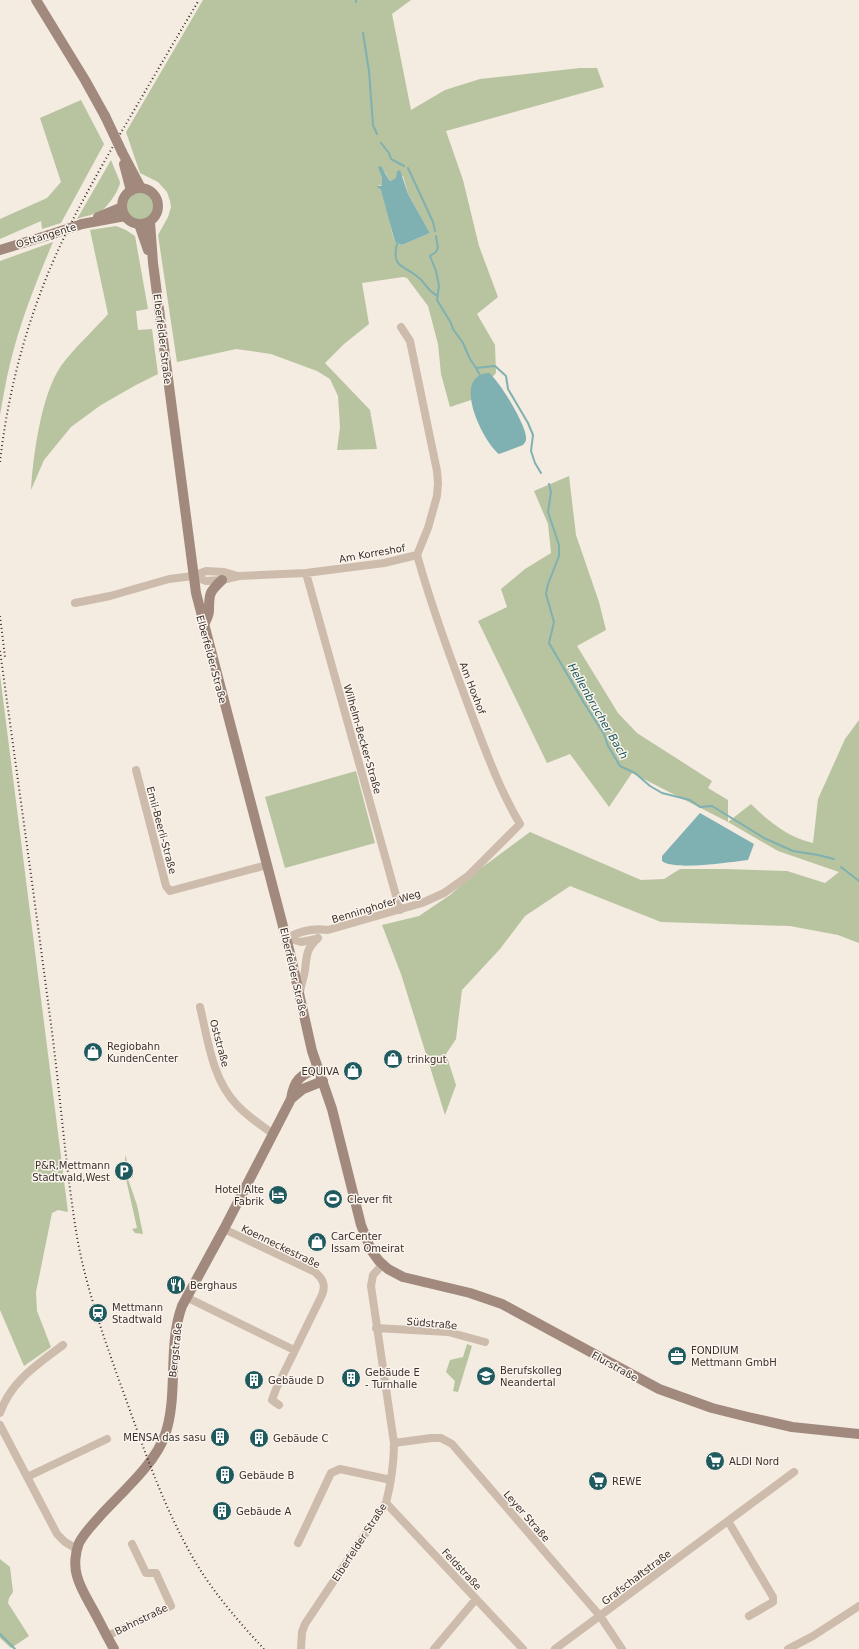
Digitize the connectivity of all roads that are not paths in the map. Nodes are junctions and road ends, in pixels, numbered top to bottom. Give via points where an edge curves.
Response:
1 (36, 0) edge
2 (122, 154) junction
3 (141, 188) junction
4 (131, 191) junction
5 (124, 211) junction
6 (150, 222) junction
7 (140, 224) junction
8 (0, 250) edge
9 (154, 263) junction
10 (401, 327) dead end
11 (417, 555) junction
12 (306, 573) junction
13 (193, 576) junction
14 (239, 576) junction
15 (222, 580) junction
16 (75, 603) dead end
17 (203, 626) junction
18 (136, 770) dead end
19 (520, 824) joint
20 (267, 865) junction
21 (400, 910) junction
22 (328, 930) junction
23 (286, 938) junction
24 (318, 938) junction
25 (300, 992) junction
26 (200, 1007) dead end
27 (318, 1068) junction
28 (323, 1082) junction
29 (291, 1099) junction
30 (273, 1134) junction
31 (224, 1229) junction
32 (383, 1264) junction
33 (186, 1297) junction
34 (376, 1328) junction
35 (485, 1342) dead end
36 (64, 1345) dead end
37 (294, 1350) junction
38 (279, 1405) dead end
39 (0, 1413) edge
40 (0, 1425) edge
41 (859, 1434) edge
42 (106, 1439) dead end
43 (394, 1443) junction
44 (794, 1472) dead end
45 (27, 1477) junction
46 (391, 1480) junction
47 (386, 1503) junction
48 (728, 1521) junction
49 (298, 1543) dead end
50 (132, 1544) dead end
51 (77, 1549) junction
52 (476, 1599) junction
53 (859, 1606) edge
54 (600, 1616) junction
55 (749, 1616) dead end
56 (107, 1636) junction
57 (114, 1649) edge
58 (301, 1649) edge
59 (434, 1649) edge
60 (523, 1649) edge
61 (555, 1649) edge
62 (622, 1649) edge
63 (788, 1649) edge

1 - 2 main road, bridge via 85,80
2 - 3 main road
2 - 4 main road
3 - 4 main road
3 - 6 main road via 153,193 158,204 156,216
4 - 5 main road via 124,199
5 - 7 main road via 131,222
5 - 8 main road, Osttangente, bridge via 103,215 92,221
6 - 7 main road
6 - 9 main road, Elberfelder Straße
7 - 9 main road, Elberfelder Straße
9 - 13 main road, Elberfelder Straße
10 - 11 street, Am Korreshof via 410,341 437,471 437,496
11 - 12 street, Am Korreshof via 384,563
11 - 19 street, Am Hoxhof via 432,608 490,761
12 - 14 street, Am Korreshof
12 - 21 street, Wilhelm-Becker-Straße
13 - 14 street, Am Korreshof via 206,571
13 - 15 street, Am Korreshof via 206,581
13 - 16 street via 169,579
13 - 17 main road, Elberfelder Straße
14 - 15 street, Am Korreshof
15 - 17 main road via 210,593 209,612
17 - 20 main road, Elberfelder Straße
18 - 20 street, Emil-Beerli-Straße via 166,886 170,891
19 - 21 street, Benninghofer Weg via 468,876 444,893
20 - 23 main road, Elberfelder Straße
21 - 22 street, Benninghofer Weg
22 - 23 street, Benninghofer Weg via 299,932
22 - 24 street, Benninghofer Weg
23 - 24 street, Benninghofer Weg via 301,942
23 - 25 main road, Elberfelder Straße
24 - 25 street, Benninghofer Weg via 312,944 305,960
25 - 27 main road, Elberfelder Straße
26 - 30 street, Oststraße via 215,1066 227,1093 247,1114
27 - 28 main road, Elberfelder Straße
27 - 29 main road, Bergstraße via 302,1076 295,1085
28 - 29 main road, Bergstraße via 303,1089
28 - 32 main road, Elberfelder Straße via 363,1231 371,1250
29 - 30 main road, Bergstraße
30 - 31 main road, Bergstraße
31 - 33 main road, Bergstraße
31 - 37 street, Koenneckestraße via 315,1272 324,1281 322,1295
32 - 34 street, Elberfelder Straße via 373,1275 371,1286
32 - 41 main road, Flurstraße via 409,1279 470,1293 502,1304 659,1389 687,1399 792,1427
33 - 37 street
33 - 51 main road, Bergstraße via 178,1319 174,1342 165,1435 157,1451 90,1528
34 - 35 street, Südstraße via 448,1332
34 - 43 street, Elberfelder Straße
36 - 39 street via 17,1382
37 - 38 street, Koenneckestraße via 272,1400
40 - 45 street
42 - 45 street
43 - 46 street, Elberfelder Straße
43 - 54 street, Leyer Straße via 441,1438 452,1444
44 - 48 street, Grafschaftstraße
45 - 51 street via 56,1534
46 - 47 street, Elberfelder Straße
46 - 49 street via 335,1470 331,1473
47 - 52 street, Feldstraße
47 - 58 street, Elberfelder Straße via 305,1624
48 - 54 street, Grafschaftstraße
48 - 55 street via 773,1597 772,1602
50 - 56 street, Bahnstraße via 146,1573 156,1573 171,1606
51 - 56 main road, Bahnstraße via 75,1560 78,1581
52 - 59 street
52 - 60 street, Feldstraße
53 - 63 street
54 - 61 street, Grafschaftstraße
54 - 62 street, Leyer Straße
56 - 57 main road, Bahnstraße

